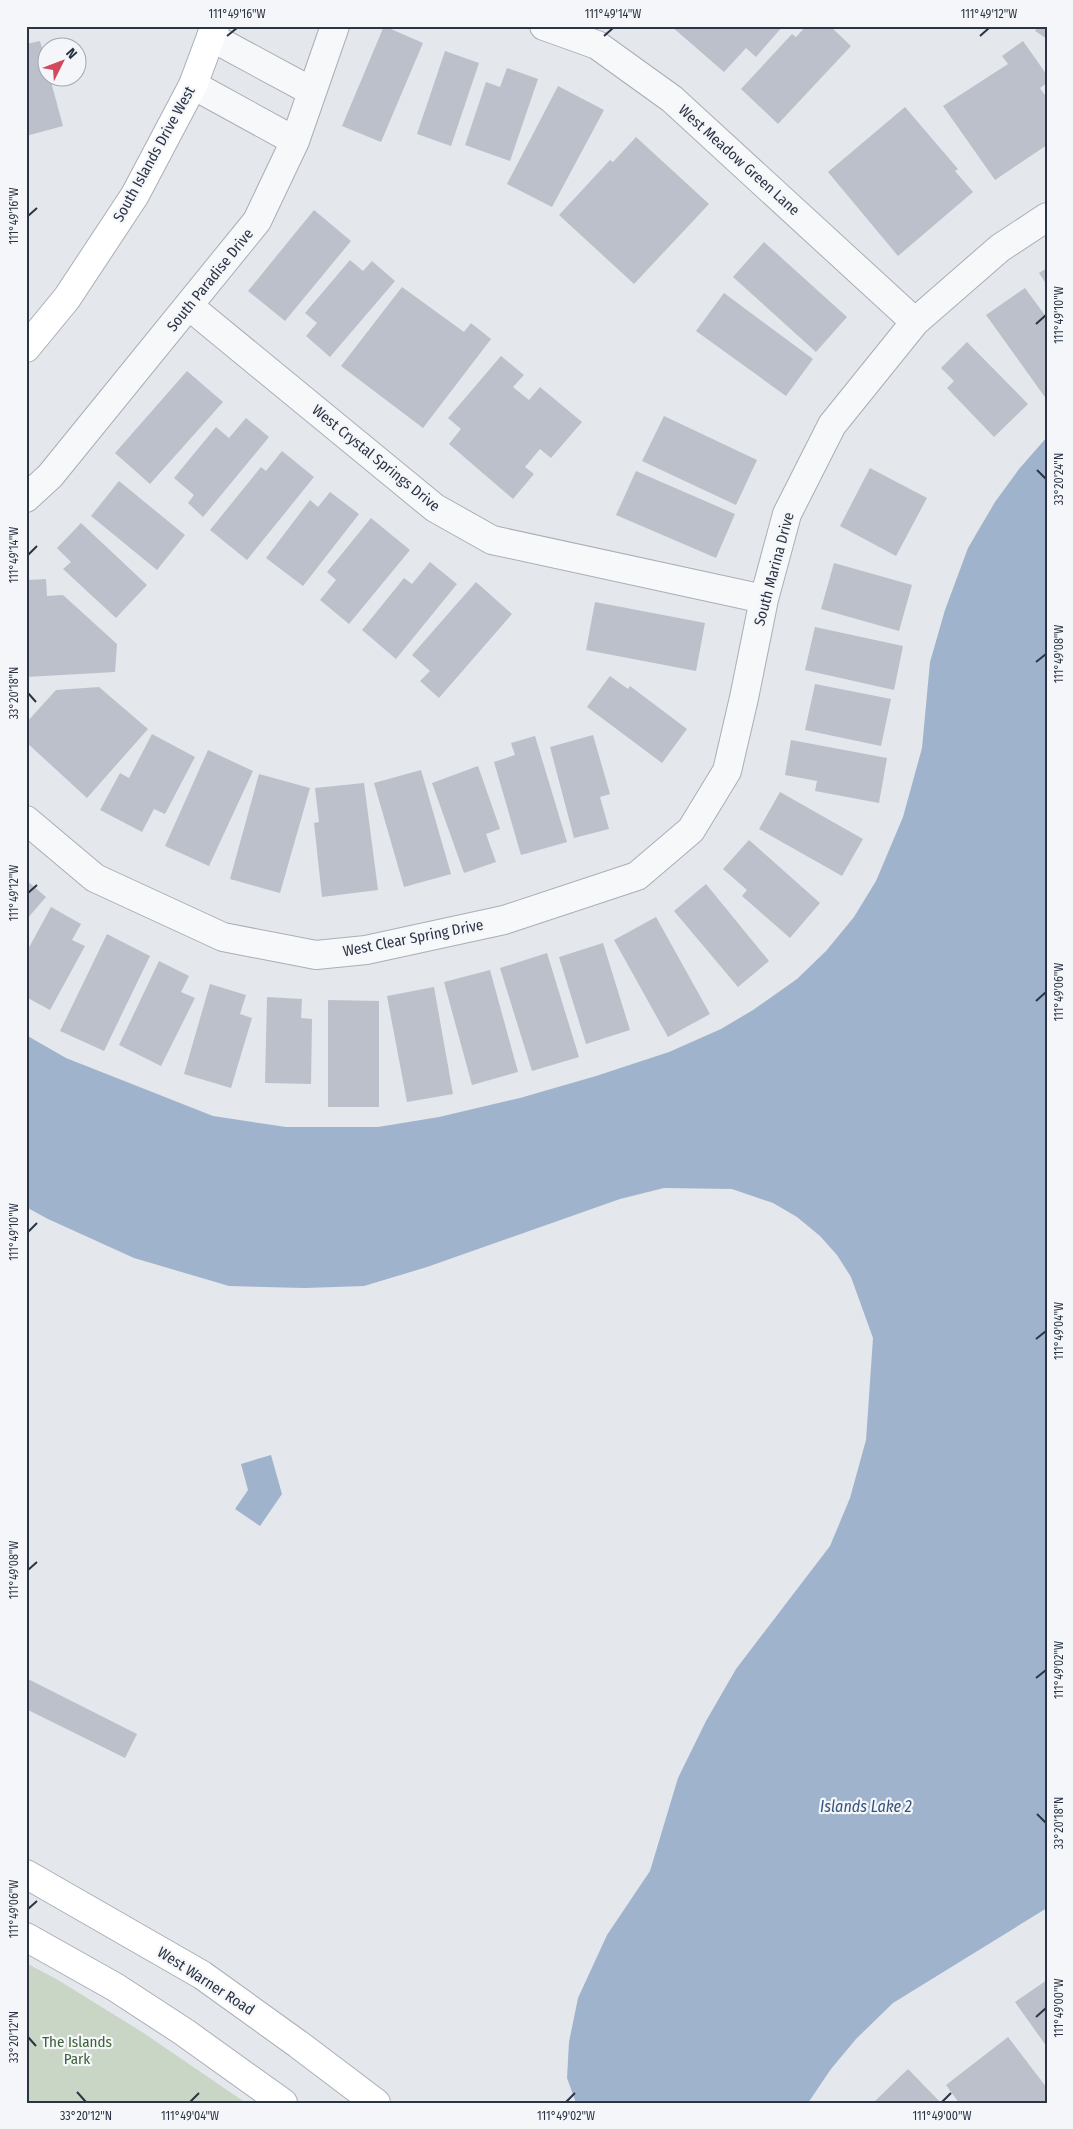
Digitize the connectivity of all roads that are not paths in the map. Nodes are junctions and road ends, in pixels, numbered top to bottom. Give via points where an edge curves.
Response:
1 (335, 26) edge
2 (544, 26) edge
3 (213, 31) edge
4 (193, 86) junction
5 (311, 92) junction
6 (295, 141) junction
7 (1047, 218) edge
8 (190, 306) junction
9 (915, 322) junction
10 (26, 348) edge
11 (26, 498) edge
12 (764, 599) junction
13 (26, 820) edge
14 (691, 830) joint
15 (26, 1874) edge
16 (26, 1937) edge
17 (283, 2103) edge
18 (376, 2103) edge

1 - 5 street, South Paradise Drive
2 - 9 street, West Meadow Green Lane via 597,45 672,99
3 - 4 main road, South Islands Drive West
3 - 5 street
4 - 6 street
4 - 10 main road, South Islands Drive West via 135,195 67,298
5 - 6 street, South Paradise Drive
6 - 8 street, South Paradise Drive via 257,221
7 - 9 street, South Marina Drive via 1000,248
8 - 11 street, South Paradise Drive via 50,476
8 - 12 street, West Crystal Springs Drive via 436,508 492,540
9 - 12 street, South Marina Drive via 832,425 787,514
12 - 14 street, South Marina Drive via 727,771
13 - 14 street, West Clear Spring Drive via 104,882 224,937 316,955 366,950 504,920 637,876
15 - 18 main road, West Warner Road via 202,1975
16 - 17 main road via 115,1987

